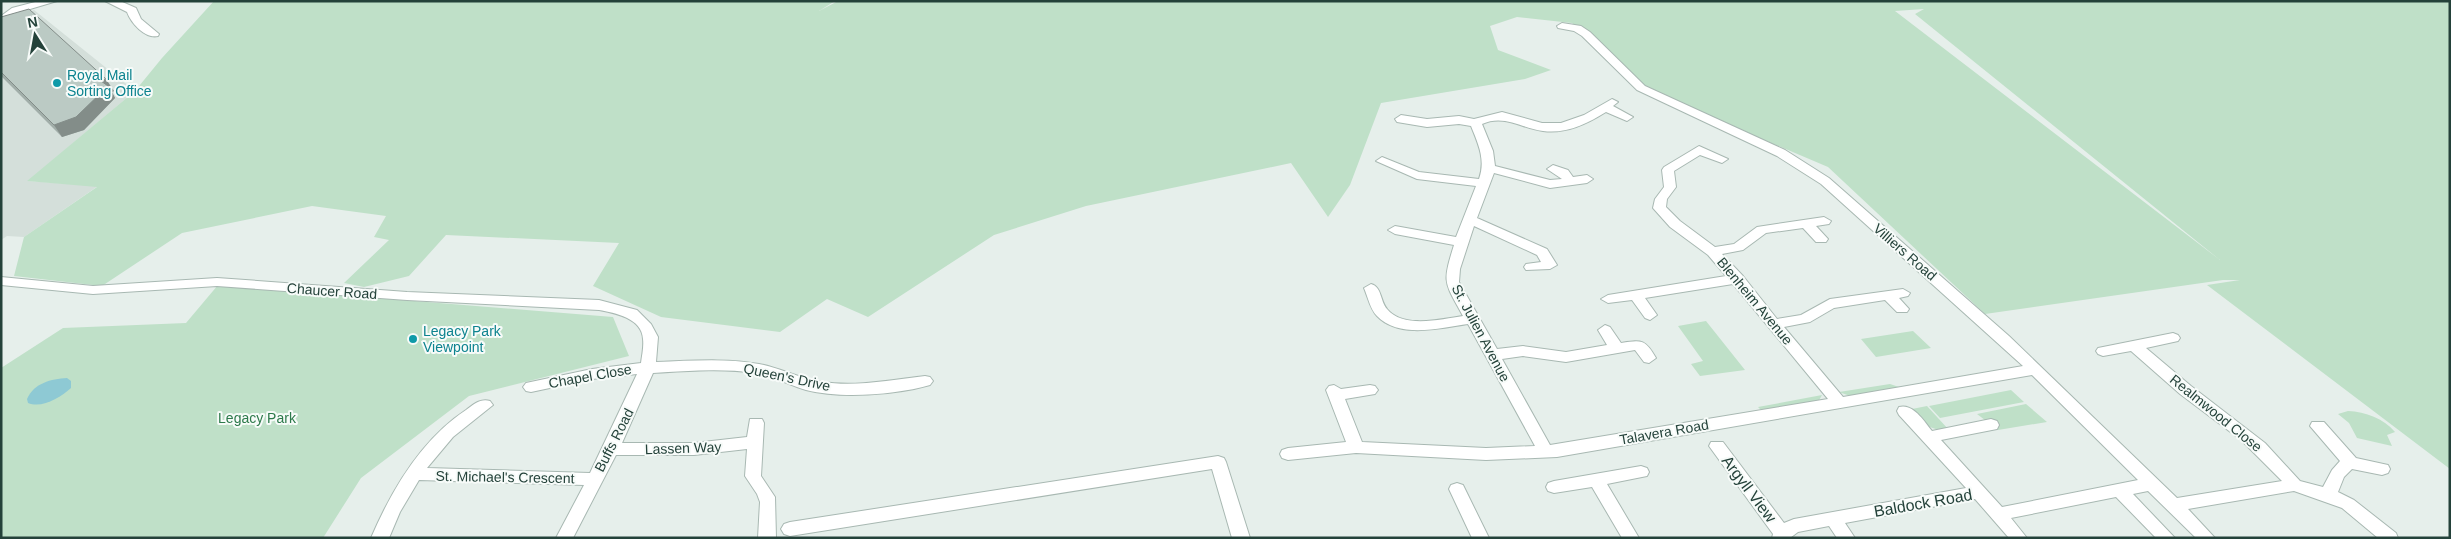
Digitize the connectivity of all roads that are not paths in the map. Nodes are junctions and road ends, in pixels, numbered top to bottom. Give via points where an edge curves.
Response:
1 (52, 1) edge
2 (110, 1) edge
3 (13, 5) edge
4 (1, 20) edge
5 (1562, 26) dead end
6 (132, 34) dead end
7 (1627, 117) dead end
8 (1401, 118) dead end
9 (1476, 123) junction
10 (1722, 159) dead end
11 (1382, 161) dead end
12 (1489, 169) junction
13 (1553, 169) dead end
14 (1587, 179) dead end
15 (1570, 181) junction
16 (1484, 183) junction
17 (1470, 220) junction
18 (1824, 221) dead end
19 (1806, 224) junction
20 (1395, 230) dead end
21 (1820, 239) dead end
22 (1461, 242) junction
23 (1713, 252) junction
24 (1531, 267) dead end
25 (1738, 279) junction
26 (1, 281) edge
27 (1371, 288) dead end
28 (1903, 293) dead end
29 (1636, 295) junction
30 (1888, 295) junction
31 (1608, 299) dead end
32 (1902, 309) dead end
33 (1650, 315) dead end
34 (1472, 319) junction
35 (1775, 324) junction
36 (1605, 330) dead end
37 (651, 337) joint
38 (2173, 338) dead end
39 (2134, 345) junction
40 (1617, 349) junction
41 (2103, 351) dead end
42 (1492, 355) junction
43 (1648, 358) dead end
44 (648, 366) junction
45 (2036, 369) junction
46 (925, 381) dead end
47 (531, 387) dead end
48 (1370, 390) dead end
49 (1841, 404) junction
50 (485, 406) dead end
51 (1905, 410) dead end
52 (756, 423) dead end
53 (1991, 425) dead end
54 (2318, 426) dead end
55 (1929, 437) junction
56 (754, 442) junction
57 (1717, 446) dead end
58 (1356, 447) junction
59 (611, 449) junction
60 (1546, 452) junction
61 (1288, 454) dead end
62 (2351, 463) junction
63 (2382, 469) dead end
64 (1641, 472) dead end
65 (416, 474) junction
66 (595, 479) junction
67 (1596, 480) junction
68 (2150, 484) junction
69 (2294, 485) junction
70 (1554, 487) dead end
71 (1457, 489) dead end
72 (2120, 491) junction
73 (1978, 492) junction
74 (2328, 495) junction
75 (2172, 505) junction
76 (1998, 514) junction
77 (1833, 519) junction
78 (790, 529) dead end
79 (1782, 535) edge
80 (380, 538) edge
81 (564, 538) edge
82 (766, 538) edge
83 (1241, 538) edge
84 (1480, 538) edge
85 (1631, 538) edge
86 (1847, 538) edge
87 (2020, 538) edge
88 (2167, 538) edge
89 (2207, 538) edge
90 (2390, 538) edge

1 - 3 street
2 - 6 street via 132,10 136,21 149,32
3 - 4 street via 9,17
5 - 45 street, Villiers Road via 1577,28 1586,34 1641,88 1781,153 1825,181
7 - 9 street via 1608,105 1583,121 1557,127 1540,126 1501,115 1486,117
8 - 9 street
9 - 12 street via 1487,151
10 - 23 street, Blenheim Avenue via 1699,150 1668,170 1670,187 1659,208
11 - 16 street via 1417,175
12 - 15 street via 1520,174 1542,183
12 - 16 street, St. Julien Avenue
13 - 15 street via 1564,173
14 - 15 street
16 - 17 street, St. Julien Avenue
17 - 22 street, St. Julien Avenue
17 - 24 street via 1542,252 1550,265
18 - 19 street
19 - 21 street
19 - 23 street via 1762,230 1738,246
20 - 22 street
22 - 34 street, St. Julien Avenue via 1452,282
23 - 25 street, Blenheim Avenue
25 - 29 street
25 - 35 street, Blenheim Avenue
26 - 37 street, Chaucer Road via 93,290 217,282 406,296 599,305 632,313
27 - 34 street via 1382,313 1402,323 1424,326
28 - 30 street
29 - 31 street
29 - 33 street
30 - 32 street
30 - 35 street via 1830,304 1805,319
34 - 42 street, St. Julien Avenue
35 - 49 street, Blenheim Avenue
36 - 40 street
37 - 44 street, Buffs Road
38 - 39 street
39 - 41 street
39 - 69 street, Realmwood Close via 2192,396 2243,433 2275,462
40 - 42 street via 1566,357 1523,351
40 - 43 street via 1639,345
42 - 60 street, St. Julien Avenue
44 - 46 street, Queen's Drive via 753,368 807,384 836,388
44 - 47 street, Chapel Close via 591,373
44 - 59 street, Buffs Road
45 - 49 street, Talavera Road
45 - 68 street, Villiers Road
48 - 58 street via 1335,392
49 - 60 street, Talavera Road
50 - 65 street, St. Michael's Crescent via 446,434
51 - 55 street
52 - 56 street
53 - 55 street
54 - 62 street
55 - 73 street
56 - 59 street, Lassen Way via 694,450
56 - 82 street via 753,476 768,500
57 - 79 street, Argyll View
58 - 60 street, Talavera Road via 1486,454
58 - 61 street, Talavera Road
59 - 66 street, Buffs Road
62 - 63 street
62 - 74 street via 2338,471
64 - 67 street
65 - 66 street, St. Michael's Crescent
65 - 80 street, St. Michael's Crescent via 395,504
66 - 81 street, Buffs Road
67 - 70 street
67 - 85 street
68 - 72 street
68 - 75 street, Villiers Road
69 - 74 street
69 - 75 street
71 - 84 street
72 - 76 street
72 - 88 street
73 - 76 street, Baldock Road
73 - 77 street, Baldock Road
74 - 90 street via 2362,514
75 - 89 street, Villiers Road
76 - 87 street, Baldock Road
77 - 79 street, Baldock Road via 1794,526
77 - 86 street
78 - 83 street via 1218,462

